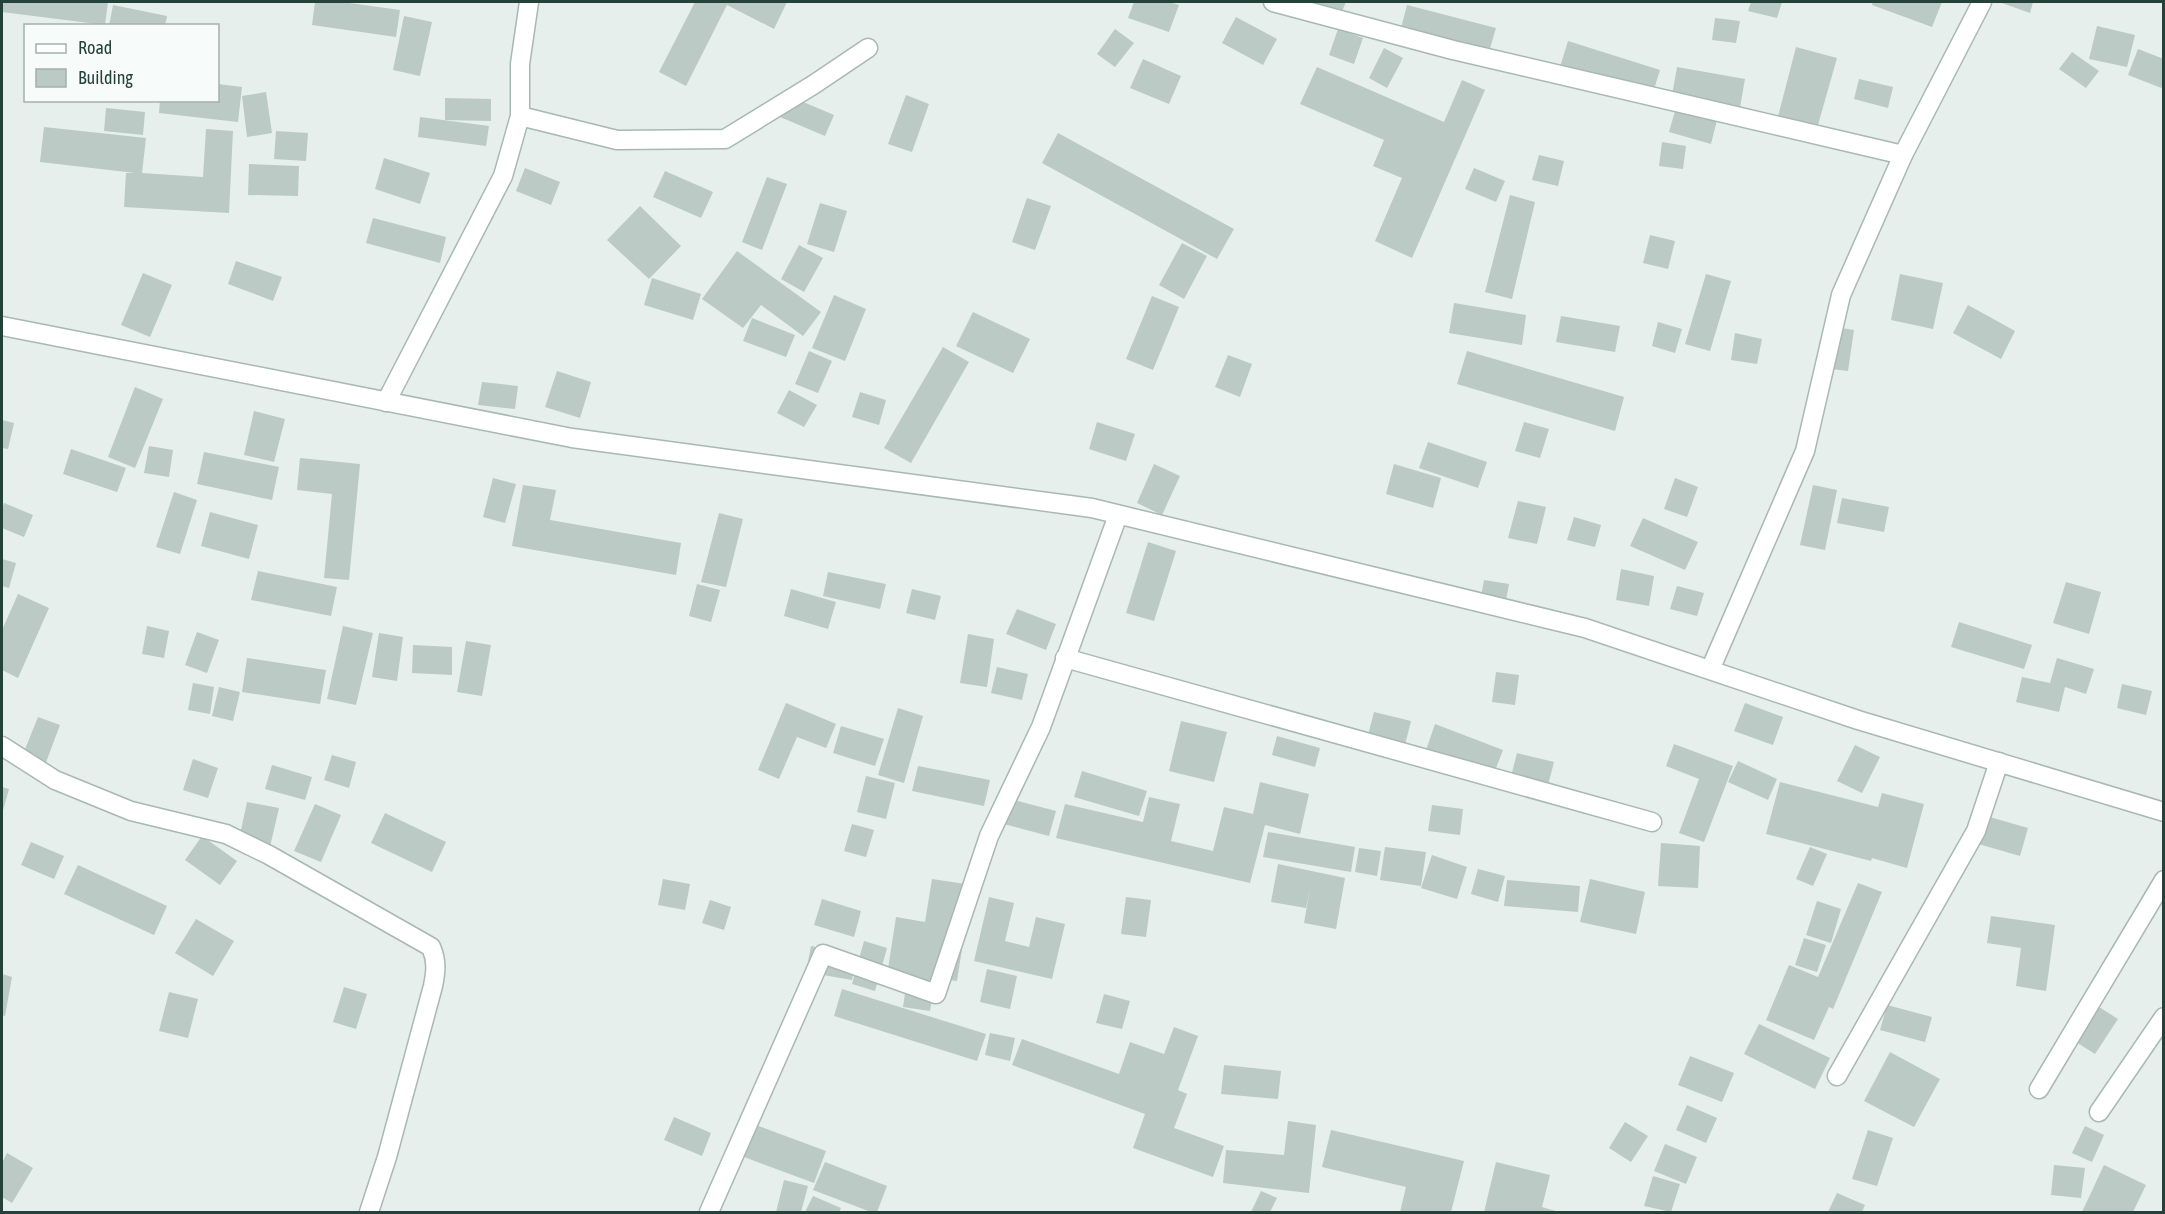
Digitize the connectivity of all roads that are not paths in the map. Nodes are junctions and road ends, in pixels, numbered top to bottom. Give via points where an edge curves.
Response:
1 (529, 2) edge
2 (1273, 2) edge
3 (1982, 2) edge
4 (868, 48) dead end
5 (520, 116) junction
6 (1903, 155) junction
7 (2, 326) edge
8 (386, 402) junction
9 (1118, 515) junction
10 (1065, 658) junction
11 (1710, 670) junction
12 (2, 747) edge
13 (1999, 762) junction
14 (2163, 812) edge
15 (1652, 822) dead end
16 (2163, 880) edge
17 (2163, 1017) edge
18 (1838, 1076) dead end
19 (2039, 1089) dead end
20 (2099, 1112) dead end
21 (369, 1212) edge
22 (710, 1212) edge

1 - 5 street via 520,64
2 - 6 street via 1453,50
3 - 6 street
4 - 5 street via 725,139 617,140
5 - 8 street via 503,176
6 - 11 street via 1841,296 1805,450
7 - 8 street
8 - 9 street via 572,438 1092,508
9 - 10 street
9 - 11 street via 1585,628
10 - 15 street
10 - 22 street via 1041,727 989,836 936,994 824,954
11 - 13 street
12 - 21 street via 55,780 131,811 226,834 431,947 436,968 433,986
13 - 14 street
13 - 18 street via 1976,831
16 - 19 street
17 - 20 street

